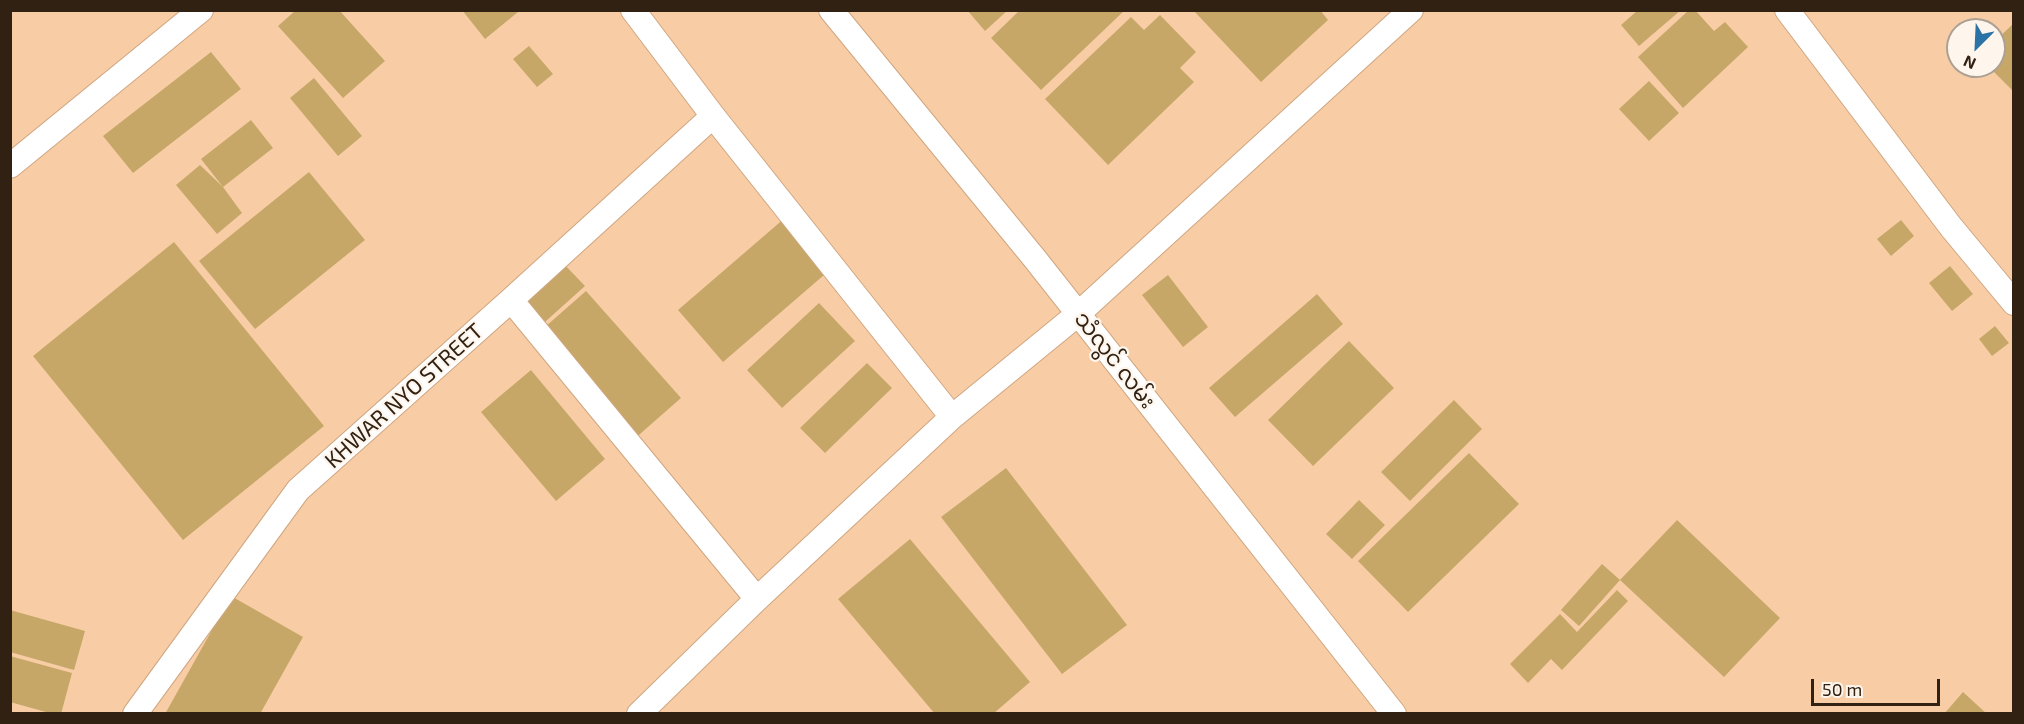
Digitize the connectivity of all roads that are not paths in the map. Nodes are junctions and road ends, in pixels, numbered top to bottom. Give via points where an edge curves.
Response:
1 (201, 10) edge
2 (633, 10) edge
3 (831, 10) edge
4 (1411, 10) edge
5 (1787, 10) edge
6 (713, 116) junction
7 (10, 166) edge
8 (511, 300) junction
9 (2013, 303) edge
10 (1078, 314) junction
11 (952, 417) junction
12 (757, 598) junction
13 (135, 714) edge
14 (639, 714) edge
15 (1394, 714) edge

1 - 7 street
2 - 6 street
3 - 10 street, သံလွင် လမ်း
4 - 10 street
5 - 9 street
6 - 8 street, KHWAR NYO STREET
6 - 11 street
8 - 12 street
8 - 13 street, KHWAR NYO STREET via 298,490
10 - 11 street
10 - 15 street, သံလွင် လမ်း
11 - 12 street
12 - 14 street

